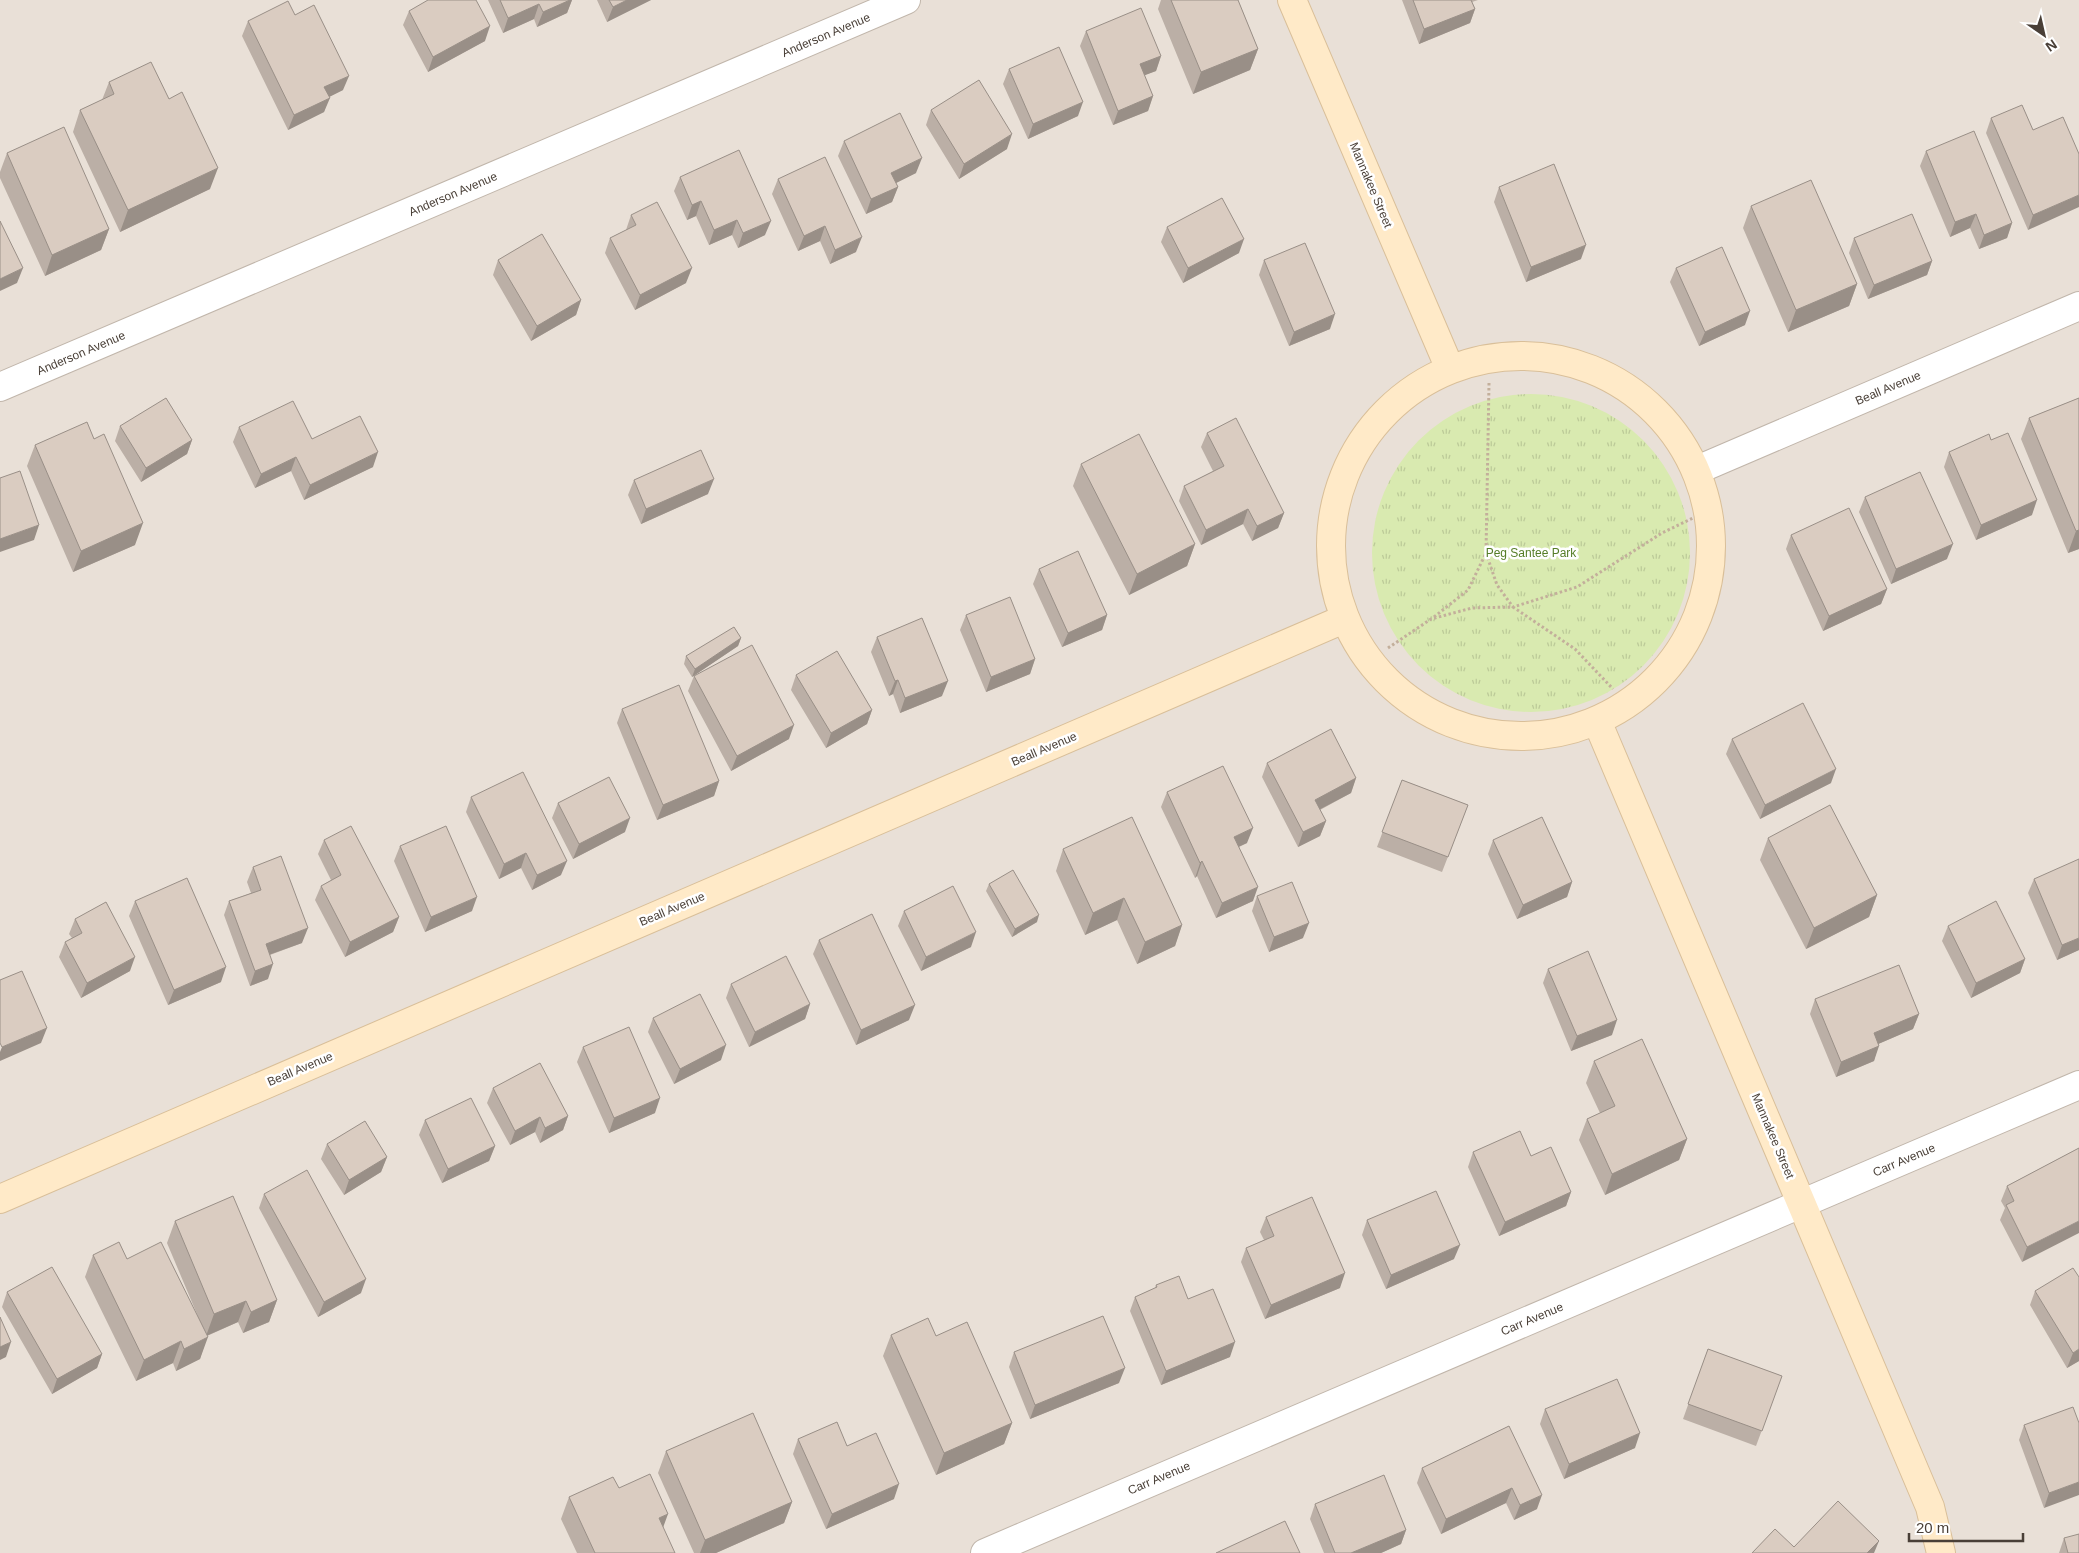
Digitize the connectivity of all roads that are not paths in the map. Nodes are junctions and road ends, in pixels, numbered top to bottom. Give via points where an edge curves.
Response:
1 (906, 0) edge
2 (1292, 0) edge
3 (2079, 306) edge
4 (1450, 369) junction
5 (0, 388) edge
6 (1697, 470) junction
7 (1344, 619) junction
8 (1597, 721) junction
9 (2079, 1085) edge
10 (0, 1199) edge
11 (1802, 1203) junction
12 (985, 1553) edge
13 (1941, 1553) edge

1 - 5 street, Anderson Avenue
2 - 4 street, Mannakee Street
3 - 6 street, Beall Avenue
4 - 6 street via 1508,356 1566,360 1621,382 1666,420
4 - 7 street via 1398,400 1359,446 1335,501 1330,561
6 - 8 street via 1711,528 1708,588 1686,643 1647,689
7 - 8 street via 1376,671 1430,713 1478,732 1538,736
7 - 10 street, Beall Avenue
8 - 11 street, Mannakee Street
9 - 11 street, Carr Avenue
11 - 12 street, Carr Avenue
11 - 13 street, Mannakee Street via 1930,1508

